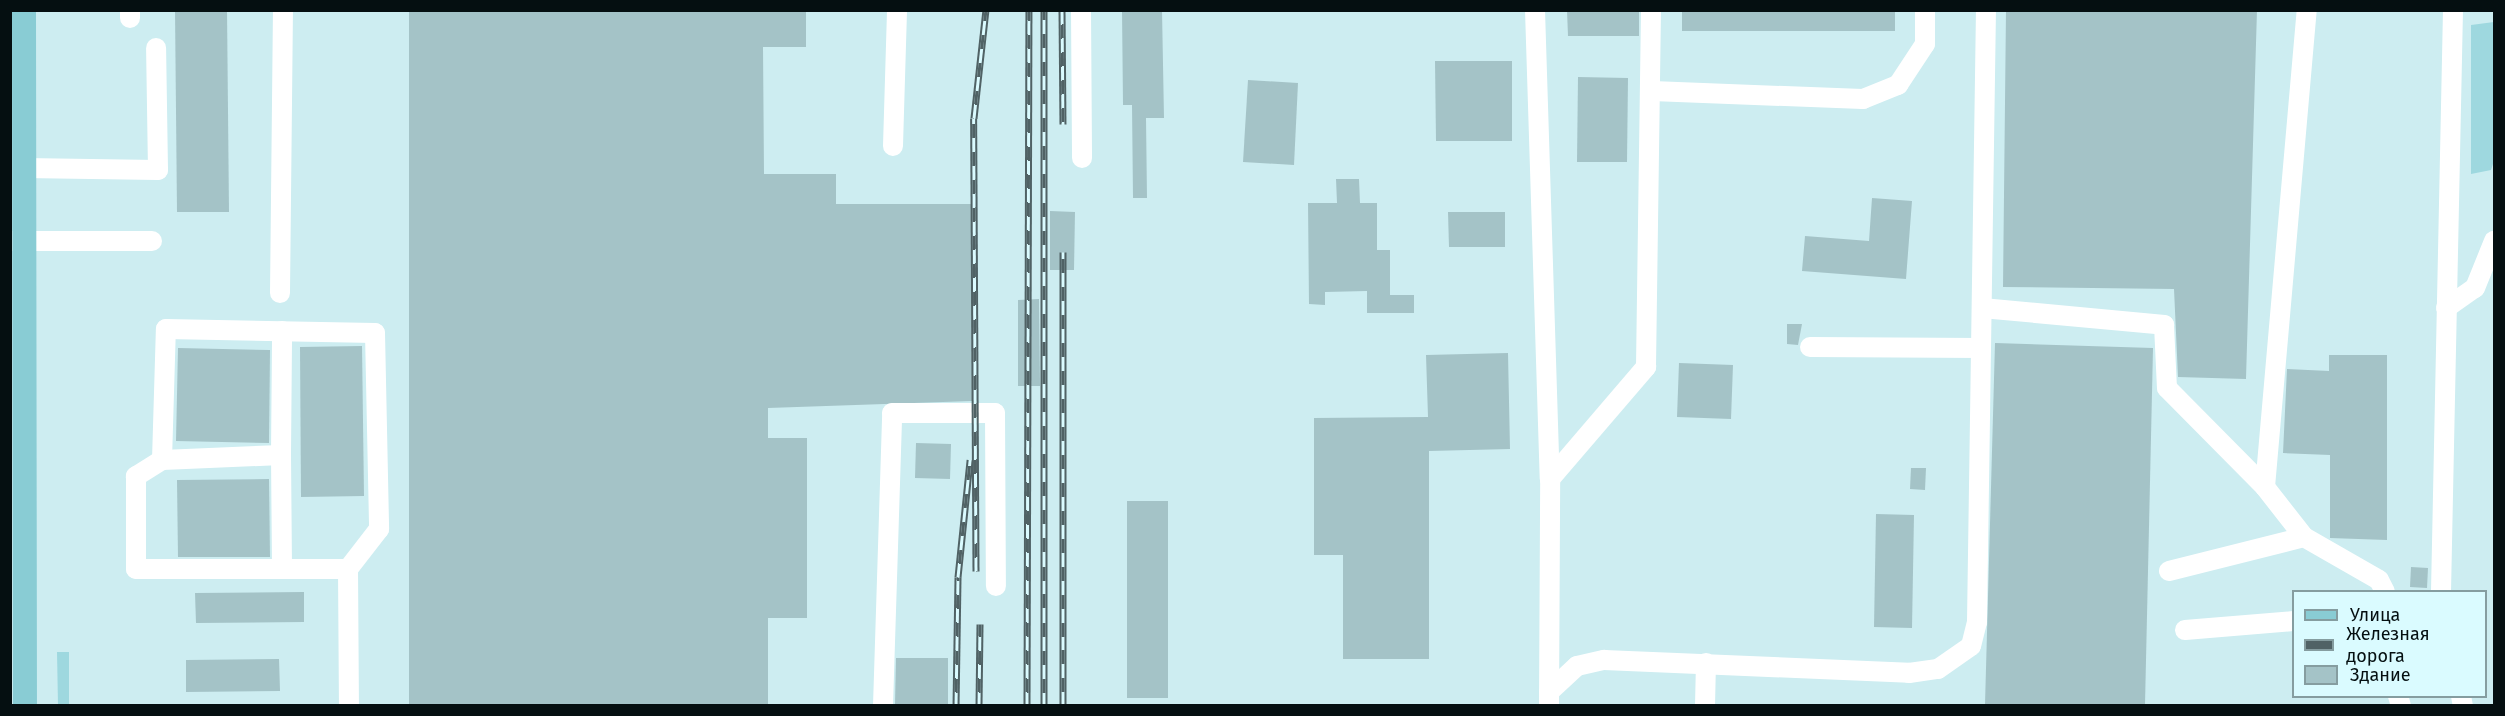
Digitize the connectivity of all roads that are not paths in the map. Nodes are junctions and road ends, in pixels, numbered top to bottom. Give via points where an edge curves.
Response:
1 (24, 10) edge
2 (283, 10) edge
3 (897, 10) edge
4 (1081, 10) edge
5 (1535, 10) edge
6 (1651, 10) edge
7 (1925, 10) edge
8 (1986, 10) edge
9 (2307, 10) edge
10 (2453, 10) edge
11 (156, 48) dead end
12 (1652, 91) junction
13 (892, 146) dead end
14 (1082, 158) dead end
15 (24, 168) junction
16 (17, 241) edge
17 (152, 241) dead end
18 (2494, 241) edge
19 (280, 293) dead end
20 (1982, 308) junction
21 (2446, 308) junction
22 (282, 331) junction
23 (1810, 347) dead end
24 (1981, 348) junction
25 (281, 455) junction
26 (162, 460) junction
27 (17, 476) edge
28 (1550, 479) junction
29 (2265, 487) junction
30 (2304, 537) junction
31 (282, 568) junction
32 (348, 569) junction
33 (2169, 571) dead end
34 (996, 586) dead end
35 (2384, 590) edge
36 (2440, 590) edge
37 (2292, 621) edge
38 (2185, 630) dead end
39 (1706, 663) junction
40 (1549, 699) edge
41 (25, 705) edge
42 (349, 705) edge
43 (883, 705) edge
44 (1705, 705) edge

1 - 15 main road
2 - 19 lane
3 - 13 lane
4 - 14 lane
5 - 28 lane
6 - 12 lane
7 - 12 lane via 1925,44 1898,85 1863,99
8 - 20 lane
9 - 29 lane
10 - 21 lane
11 - 15 lane via 158,170
12 - 28 lane via 1646,367
15 - 16 main road
16 - 17 lane
16 - 27 main road
18 - 21 lane via 2475,288
20 - 24 lane
20 - 29 lane via 2164,325 2167,388
21 - 36 lane
22 - 25 lane
22 - 26 lane via 166,329
22 - 32 lane via 375,333 379,529
23 - 24 lane
24 - 39 lane via 1977,622 1971,646 1938,669 1909,673
25 - 26 lane
25 - 31 lane
26 - 31 lane via 136,476 136,570
27 - 41 main road
28 - 40 lane
29 - 30 lane
30 - 33 lane
30 - 35 lane via 2379,580
31 - 32 lane
32 - 42 lane
34 - 43 lane via 995,413 892,413
37 - 38 lane
39 - 40 lane via 1604,660 1577,666
39 - 44 lane

